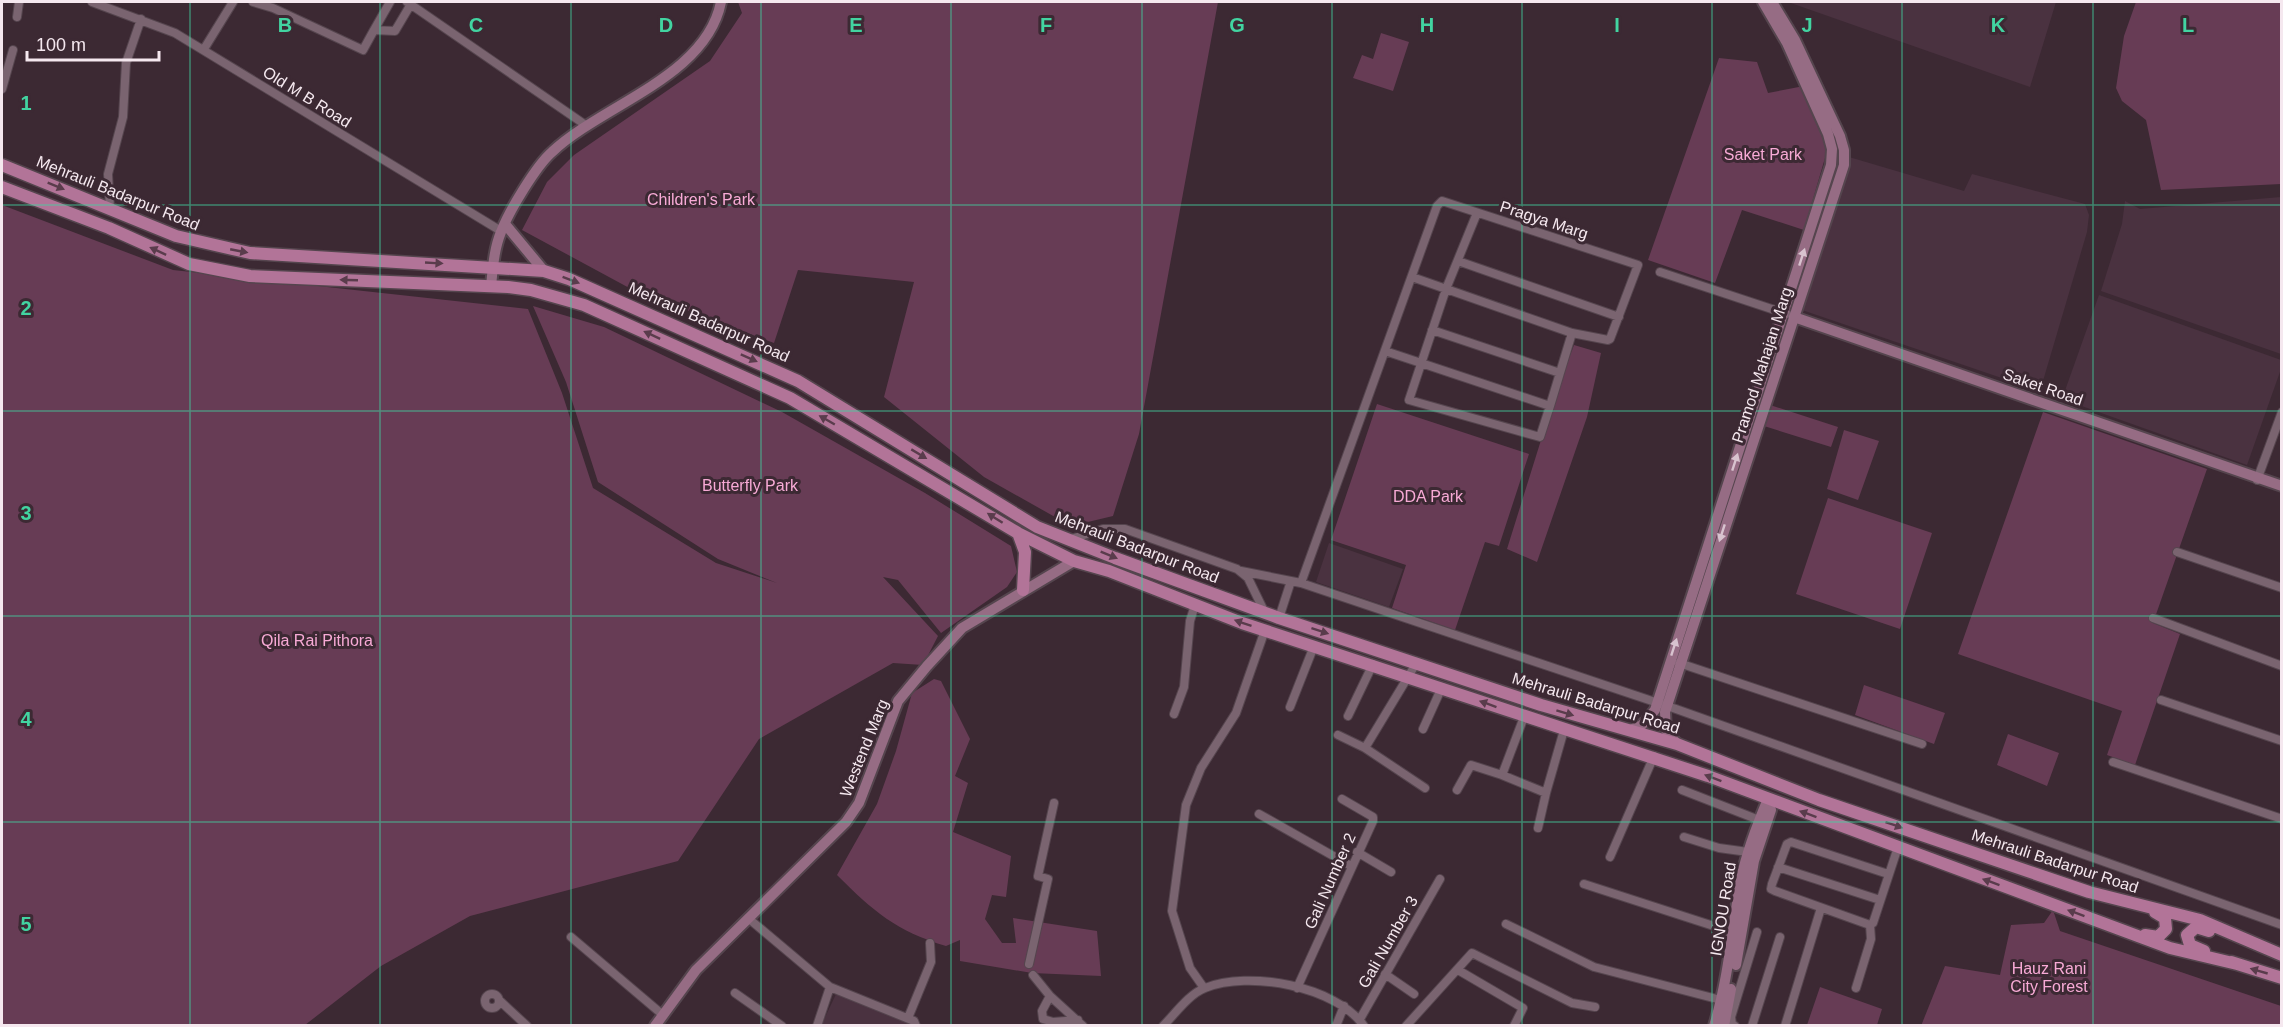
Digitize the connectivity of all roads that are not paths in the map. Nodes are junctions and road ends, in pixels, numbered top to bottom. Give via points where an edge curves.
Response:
1 (19, 2) edge
2 (92, 2) edge
3 (233, 2) edge
4 (253, 2) edge
5 (390, 2) edge
6 (721, 2) edge
7 (1763, 2) edge
8 (1773, 2) edge
9 (409, 3) edge
10 (17, 17) dead end
11 (141, 19) junction
12 (374, 30) junction
13 (204, 49) junction
14 (13, 50) dead end
15 (2, 88) edge
16 (587, 126) junction
17 (2, 165) edge
18 (2, 187) edge
19 (110, 208) junction
20 (1476, 213) junction
21 (503, 228) junction
22 (1458, 261) junction
23 (493, 267) junction
24 (544, 271) junction
25 (1660, 272) dead end
26 (1412, 277) junction
27 (491, 286) junction
28 (1446, 289) junction
29 (1789, 315) junction
30 (1618, 317) junction
31 (1432, 330) junction
32 (1572, 333) junction
33 (1385, 351) junction
34 (1421, 364) junction
35 (1560, 373) junction
36 (1550, 406) junction
37 (2282, 412) edge
38 (2256, 480) junction
39 (2282, 486) edge
40 (1018, 533) junction
41 (1070, 540) junction
42 (2176, 552) dead end
43 (1074, 561) junction
44 (1241, 571) junction
45 (1291, 581) junction
46 (1301, 583) junction
47 (2282, 588) edge
48 (1023, 590) junction
49 (1697, 595) junction
50 (1195, 605) junction
51 (1265, 613) junction
52 (1279, 618) junction
53 (2153, 618) dead end
54 (1265, 630) junction
55 (1314, 646) junction
56 (1417, 662) junction
57 (1680, 663) junction
58 (1373, 664) junction
59 (2282, 666) edge
60 (1410, 677) junction
61 (1442, 687) junction
62 (2161, 700) dead end
63 (1662, 705) junction
64 (1290, 707) dead end
65 (1174, 714) dead end
66 (1348, 716) dead end
67 (1524, 717) junction
68 (1423, 729) dead end
69 (1564, 730) junction
70 (1630, 730) junction
71 (1338, 735) dead end
72 (2282, 741) edge
73 (1677, 744) junction
74 (1922, 744) dead end
75 (1365, 748) junction
76 (1654, 756) junction
77 (2113, 762) dead end
78 (1502, 775) junction
79 (1425, 788) dead end
80 (1457, 790) dead end
81 (1682, 790) dead end
82 (1546, 793) junction
83 (1342, 799) dead end
84 (1771, 801) junction
85 (1054, 803) dead end
86 (1259, 814) dead end
87 (2282, 819) edge
88 (1759, 820) junction
89 (1538, 828) dead end
90 (1684, 837) dead end
91 (1898, 847) junction
92 (1357, 852) junction
93 (1748, 852) junction
94 (1610, 857) dead end
95 (1351, 866) junction
96 (1778, 867) junction
97 (1391, 872) dead end
98 (1888, 874) junction
99 (1440, 879) dead end
100 (1584, 884) dead end
101 (2090, 892) junction
102 (1880, 900) junction
103 (1821, 908) junction
104 (748, 918) junction
105 (1506, 924) dead end
106 (2106, 924) junction
107 (1870, 925) junction
108 (2282, 925) edge
109 (1757, 932) dead end
110 (571, 937) dead end
111 (1733, 937) junction
112 (1780, 937) dead end
113 (930, 943) dead end
114 (2266, 951) junction
115 (2282, 955) edge
116 (1029, 964) dead end
117 (2237, 964) junction
118 (1458, 970) junction
119 (1385, 974) junction
120 (1033, 975) dead end
121 (2282, 978) edge
122 (830, 987) junction
123 (1203, 988) junction
124 (1297, 988) junction
125 (1856, 988) dead end
126 (735, 993) dead end
127 (1414, 994) dead end
128 (1050, 996) junction
129 (499, 1000) dead end
130 (1721, 1000) junction
131 (1344, 1006) junction
132 (1595, 1007) dead end
133 (663, 1015) junction
134 (908, 1018) junction
135 (1362, 1022) edge
136 (818, 1023) edge
137 (1081, 1023) edge
138 (527, 1026) edge
139 (654, 1026) edge
140 (782, 1026) edge
141 (829, 1026) edge
142 (916, 1026) edge
143 (1163, 1026) edge
144 (1336, 1026) edge
145 (1406, 1026) edge
146 (1514, 1026) edge
147 (1714, 1026) edge
148 (1724, 1026) edge
149 (1735, 1026) edge
150 (1752, 1026) edge
151 (1785, 1026) edge

1 - 10 street
2 - 11 street, Old M B Road
3 - 13 street
4 - 12 street via 363,51
5 - 12 street
6 - 16 street via 717,18 699,47 655,82
29 -> 7 street, Pramod Mahajan Marg via 1832,149 1787,43
8 - 29 street, Pramod Mahajan Marg via 1795,40 1844,150 1843,169
9 - 12 street via 395,31
9 - 16 street
11 - 13 street, Old M B Road
11 - 19 street via 126,63 123,117 108,174
13 - 21 street, Old M B Road
14 - 15 street
16 - 21 street via 541,162
17 -> 19 main road, Mehrauli Badarpur Road
27 -> 18 main road, Mehrauli Badarpur Road via 250,276 212,269 174,258 110,228
19 -> 23 main road, Mehrauli Badarpur Road via 176,236 249,253
20 - 22 street
20 - 26 street, Pragya Marg via 1442,201
20 - 30 street, Pragya Marg via 1638,265
21 - 23 street
21 - 24 street
22 - 28 street
22 - 30 street
23 - 24 main road, Mehrauli Badarpur Road
23 - 27 street
24 -> 41 main road, Mehrauli Badarpur Road via 635,306 798,381 1038,527
25 - 29 street
26 - 28 street
26 - 33 street
40 -> 27 main road, Mehrauli Badarpur Road via 790,398 584,305 531,290
28 - 31 street
28 - 32 street
29 - 38 street, Saket Road
29 - 49 street, Pramod Mahajan Marg
30 - 32 street via 1609,340
31 - 34 street
31 - 35 street
32 - 35 street
33 - 34 street
33 - 46 street
34 - 36 street
34 - 36 street via 1409,400 1540,438
35 - 36 street
37 - 38 street
38 - 39 street, Saket Road
40 - 43 main road, Mehrauli Badarpur Road
40 - 48 main road via 1025,552
41 - 44 street via 1103,529 1125,529
41 -> 51 main road, Mehrauli Badarpur Road
42 - 47 street
43 - 48 street, Westend Marg
43 - 50 main road, Mehrauli Badarpur Road
44 - 45 street
44 - 51 street
45 - 46 street
45 - 52 street
46 - 63 street
48 - 104 street, Westend Marg via 962,628 912,684 888,720 859,803 846,822
49 - 57 street, Pramod Mahajan Marg
63 -> 49 street, Pramod Mahajan Marg
54 -> 50 main road, Mehrauli Badarpur Road
50 - 65 street via 1184,687
51 - 52 main road, Mehrauli Badarpur Road
52 -> 56 main road, Mehrauli Badarpur Road
53 - 59 street
54 - 55 main road, Mehrauli Badarpur Road
54 - 123 street via 1236,713 1201,768 1186,805 1172,911 1190,968
55 - 58 main road, Mehrauli Badarpur Road
55 - 64 street
56 - 60 street
56 -> 70 main road, Mehrauli Badarpur Road via 1541,705
57 - 63 street, Pramod Mahajan Marg
57 - 74 street
58 - 60 main road, Mehrauli Badarpur Road
58 - 66 street
60 - 61 main road, Mehrauli Badarpur Road
60 - 75 street
67 -> 61 main road, Mehrauli Badarpur Road
61 - 68 street
62 - 72 street
63 - 70 street, Pramod Mahajan Marg via 1648,721
63 - 73 street, Pramod Mahajan Marg via 1666,730
63 - 108 street
67 - 69 main road, Mehrauli Badarpur Road
67 - 78 street
69 - 76 main road, Mehrauli Badarpur Road
69 - 82 street
70 - 73 main road, Mehrauli Badarpur Road
71 - 75 street
73 -> 101 main road, Mehrauli Badarpur Road via 1819,800
75 - 79 street
84 -> 76 main road, Mehrauli Badarpur Road
76 - 94 street
77 - 87 street
78 - 80 street via 1470,765
78 - 82 street
81 - 88 street
82 - 89 street
83 - 92 street, Gali Number 2 via 1373,819
84 - 88 street, IGNOU Road
91 -> 84 main road, Mehrauli Badarpur Road
84 - 148 street, IGNOU Road via 1754,861
85 - 116 street via 1038,876 1048,879
86 - 95 street
88 - 93 street, IGNOU Road
90 - 93 street
91 - 98 street
106 -> 91 main road, Mehrauli Badarpur Road
92 - 95 street, Gali Number 2
92 - 97 street
93 - 111 street, IGNOU Road
95 - 124 street, Gali Number 2
96 - 98 street via 1791,842
96 - 102 street
96 - 103 street via 1771,889
98 - 102 street
99 - 119 street, Gali Number 3
100 - 111 street via 1723,929
101 - 106 main road via 2159,913 2167,925 2155,937
101 - 114 main road, Mehrauli Badarpur Road via 2200,920
102 - 107 street
103 - 107 street
103 - 151 street
104 - 122 street
104 - 133 street, Westend Marg via 696,970
105 - 130 street via 1593,967
106 - 117 main road via 2170,948
107 - 125 street via 1871,939
109 - 149 street via 1731,1017
110 - 133 street
111 - 130 street, IGNOU Road
112 - 150 street
113 - 134 street via 931,962
114 - 115 main road, Mehrauli Badarpur Road
114 - 117 main road via 2200,928 2189,931 2187,938 2192,946
121 -> 117 main road
118 - 132 street via 1470,955 1476,954 1572,1004
118 - 145 street
118 - 146 street via 1523,1008
119 - 127 street
119 - 135 street, Gali Number 3
120 - 128 street
122 - 134 street
122 - 136 street
123 - 124 street via 1250,979
123 - 143 street
124 - 131 street
126 - 140 street
128 - 137 street
128 - 137 street via 1042,1011 1043,1019
129 - 138 street
130 - 147 street, IGNOU Road
131 - 135 street
131 - 144 street
133 - 139 street, Westend Marg
134 - 142 street
136 - 141 street

